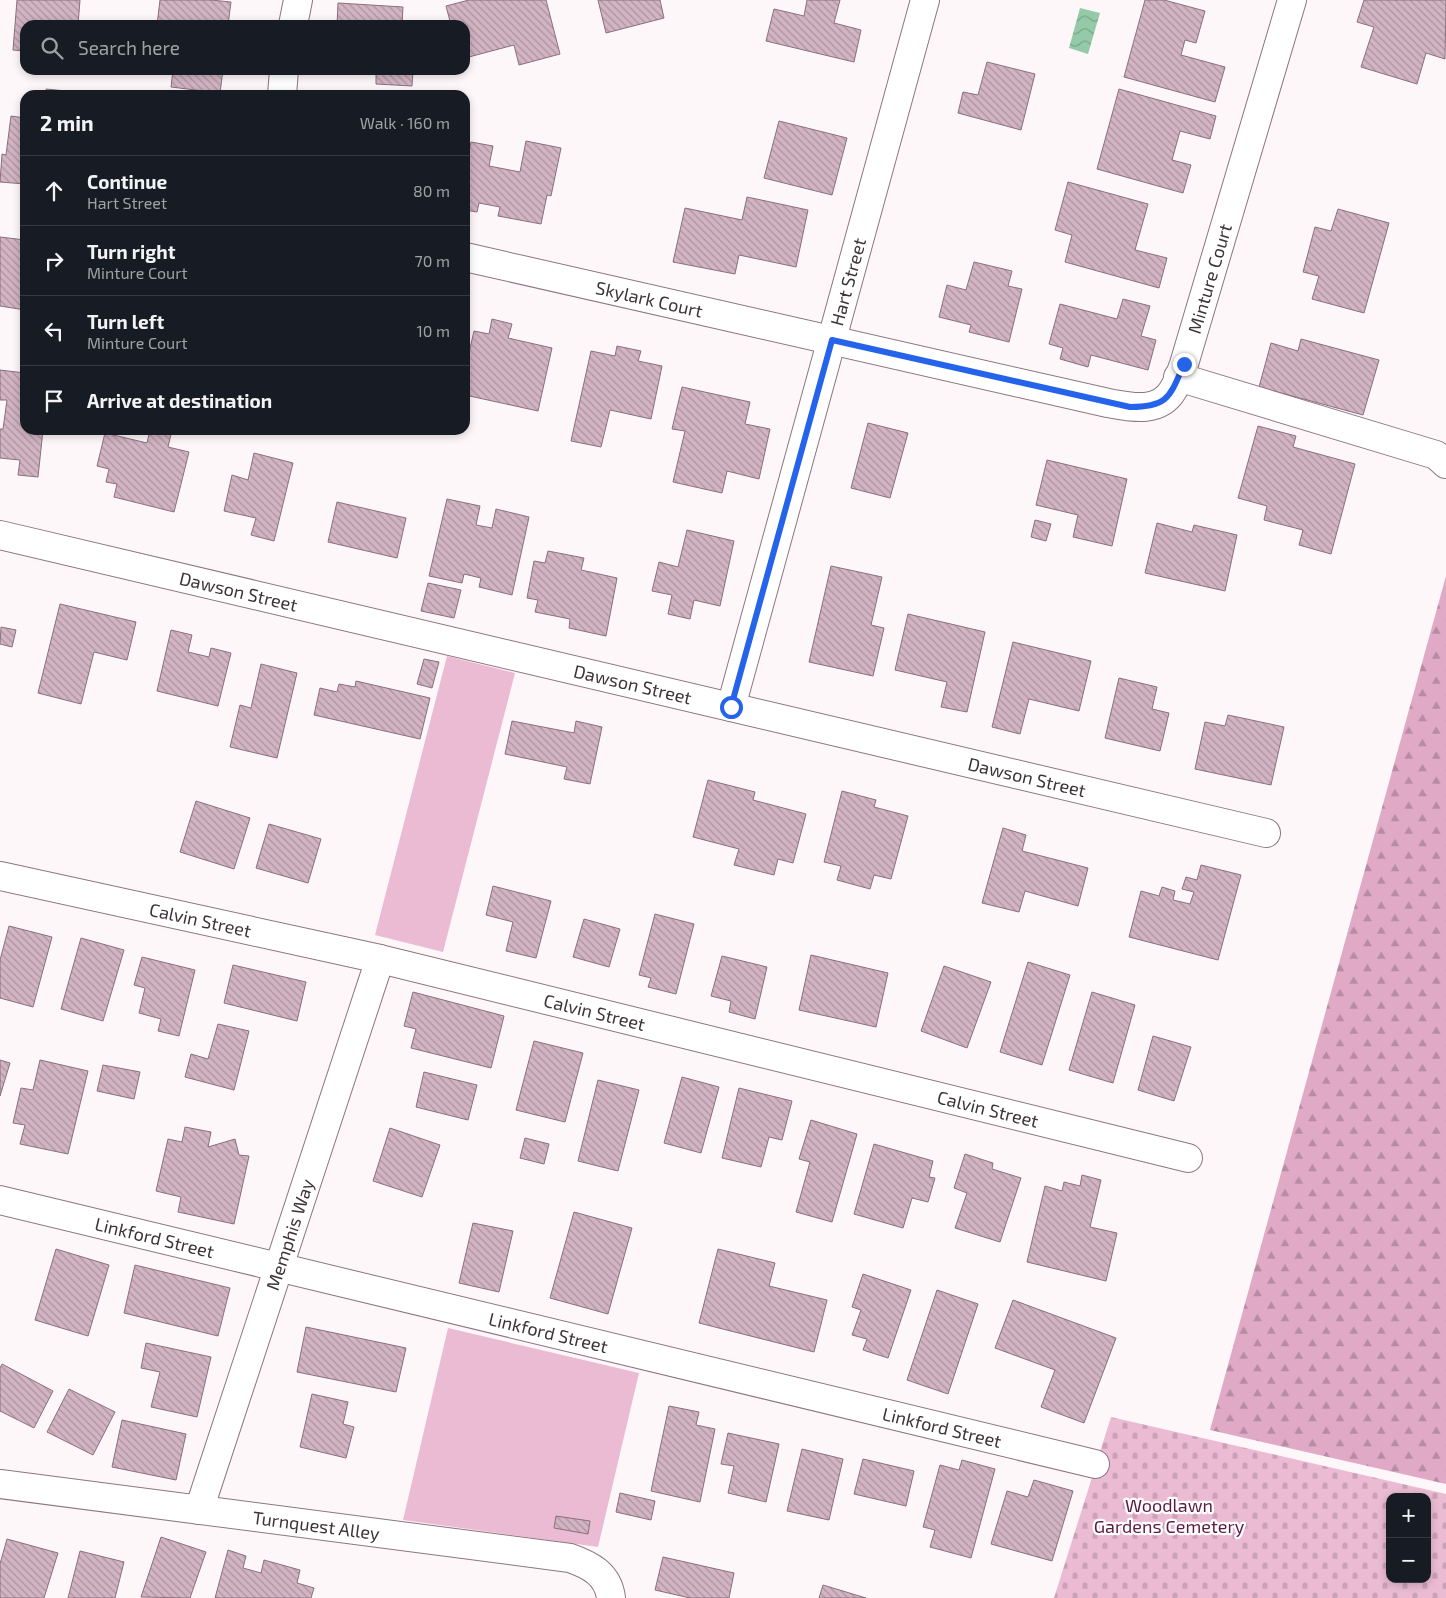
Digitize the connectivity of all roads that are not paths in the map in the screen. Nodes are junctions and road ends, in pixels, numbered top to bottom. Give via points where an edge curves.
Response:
1 (298, 0) edge
2 (925, 0) edge
3 (1292, 0) edge
4 (294, 20) edge
5 (284, 75) edge
6 (282, 90) edge
7 (470, 258) edge
8 (832, 340) junction
9 (1178, 377) junction
10 (1446, 464) edge
11 (0, 535) edge
12 (731, 707) junction
13 (1266, 833) dead end
14 (0, 876) edge
15 (380, 959) junction
16 (1188, 1158) dead end
17 (0, 1200) edge
18 (279, 1268) junction
19 (1095, 1464) dead end
20 (0, 1484) edge
21 (198, 1510) junction
22 (611, 1598) edge

1 - 4 street
2 - 8 street, Hart Street
3 - 9 street, Minture Court
5 - 6 street
7 - 8 street, Skylark Court
8 - 9 street, Minture Court via 1130,407 1149,407 1162,402 1173,390
8 - 12 street, Hart Street
9 - 10 street via 1436,455
11 - 12 street, Dawson Street
12 - 13 street, Dawson Street
14 - 15 street, Calvin Street
15 - 16 street, Calvin Street
15 - 18 street, Memphis Way
17 - 18 street, Linkford Street
18 - 19 street, Linkford Street
18 - 21 street, Memphis Way
20 - 21 street, Turnquest Alley
21 - 22 street, Turnquest Alley via 570,1558 597,1571 606,1582

